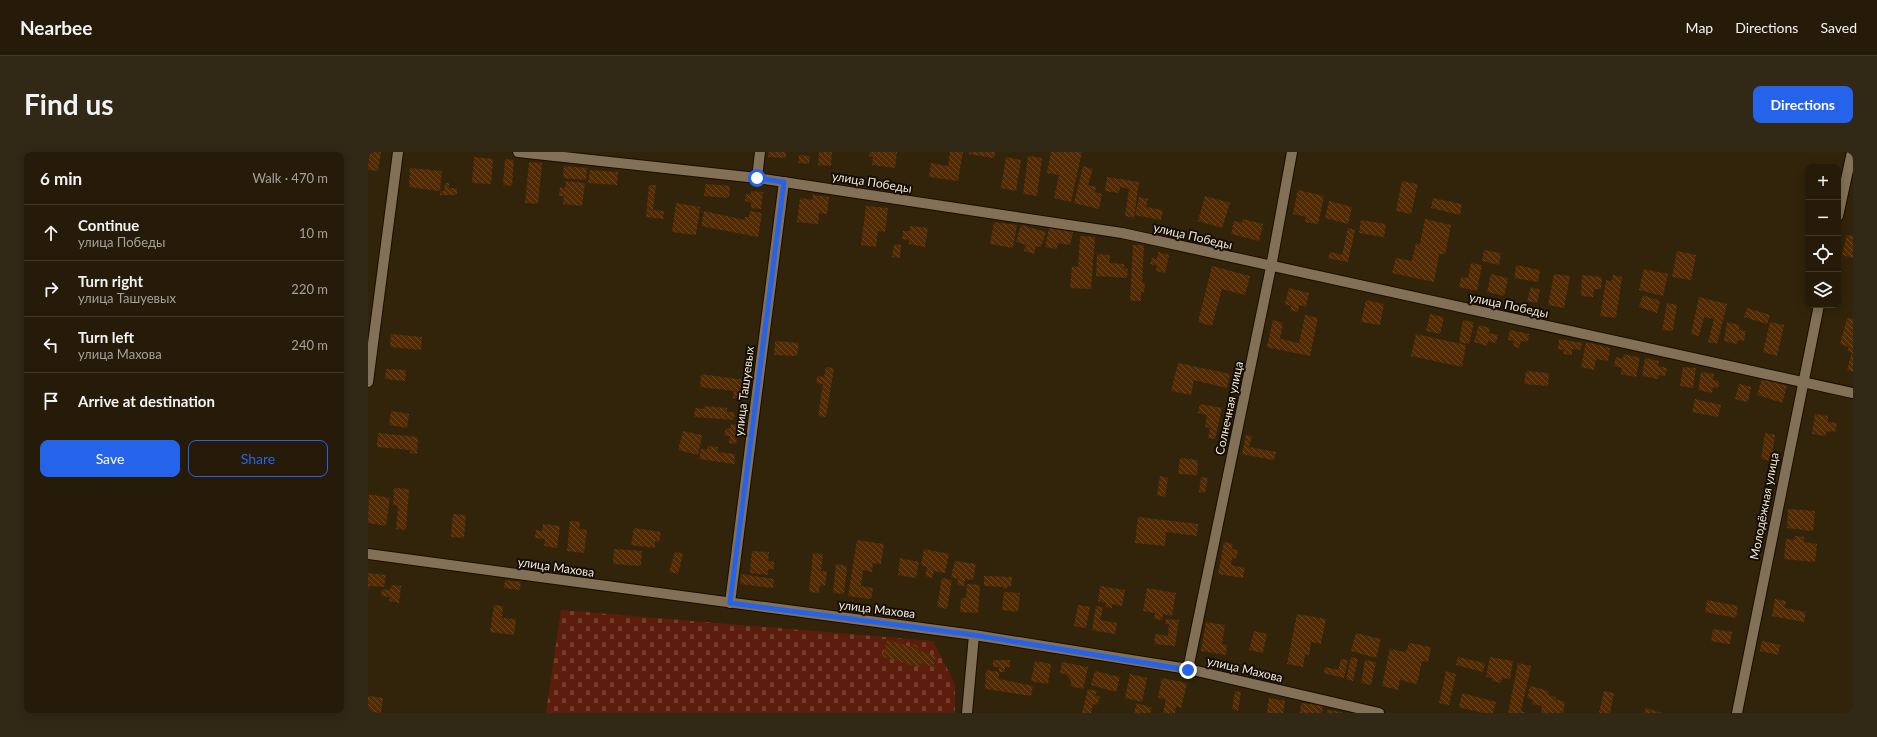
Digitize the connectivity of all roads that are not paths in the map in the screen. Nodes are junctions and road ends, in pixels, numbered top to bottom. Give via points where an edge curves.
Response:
1 (398, 152) edge
2 (518, 152) edge
3 (760, 152) edge
4 (1292, 152) edge
5 (1852, 152) edge
6 (757, 178) junction
7 (784, 182) junction
8 (1841, 202) edge
9 (1271, 267) junction
10 (1818, 308) edge
11 (368, 382) edge
12 (1802, 382) junction
13 (1853, 393) edge
14 (368, 554) edge
15 (730, 603) junction
16 (974, 635) junction
17 (1188, 670) junction
18 (967, 713) edge
19 (1379, 713) edge
20 (1737, 713) edge

1 - 11 street
2 - 6 street, улица Победы
3 - 6 street
4 - 9 street, Солнечная улица
5 - 8 street
6 - 7 street, улица Победы
7 - 9 street, улица Победы via 1122,233
7 - 15 street, улица Ташуевых
9 - 12 street, улица Победы
9 - 17 street, Солнечная улица
10 - 12 street, Молодёжная улица
12 - 13 street, улица Победы
12 - 20 street, Молодёжная улица
14 - 15 street, улица Махова
15 - 16 street, улица Махова
16 - 17 street, улица Махова
16 - 18 street
17 - 19 street, улица Махова

